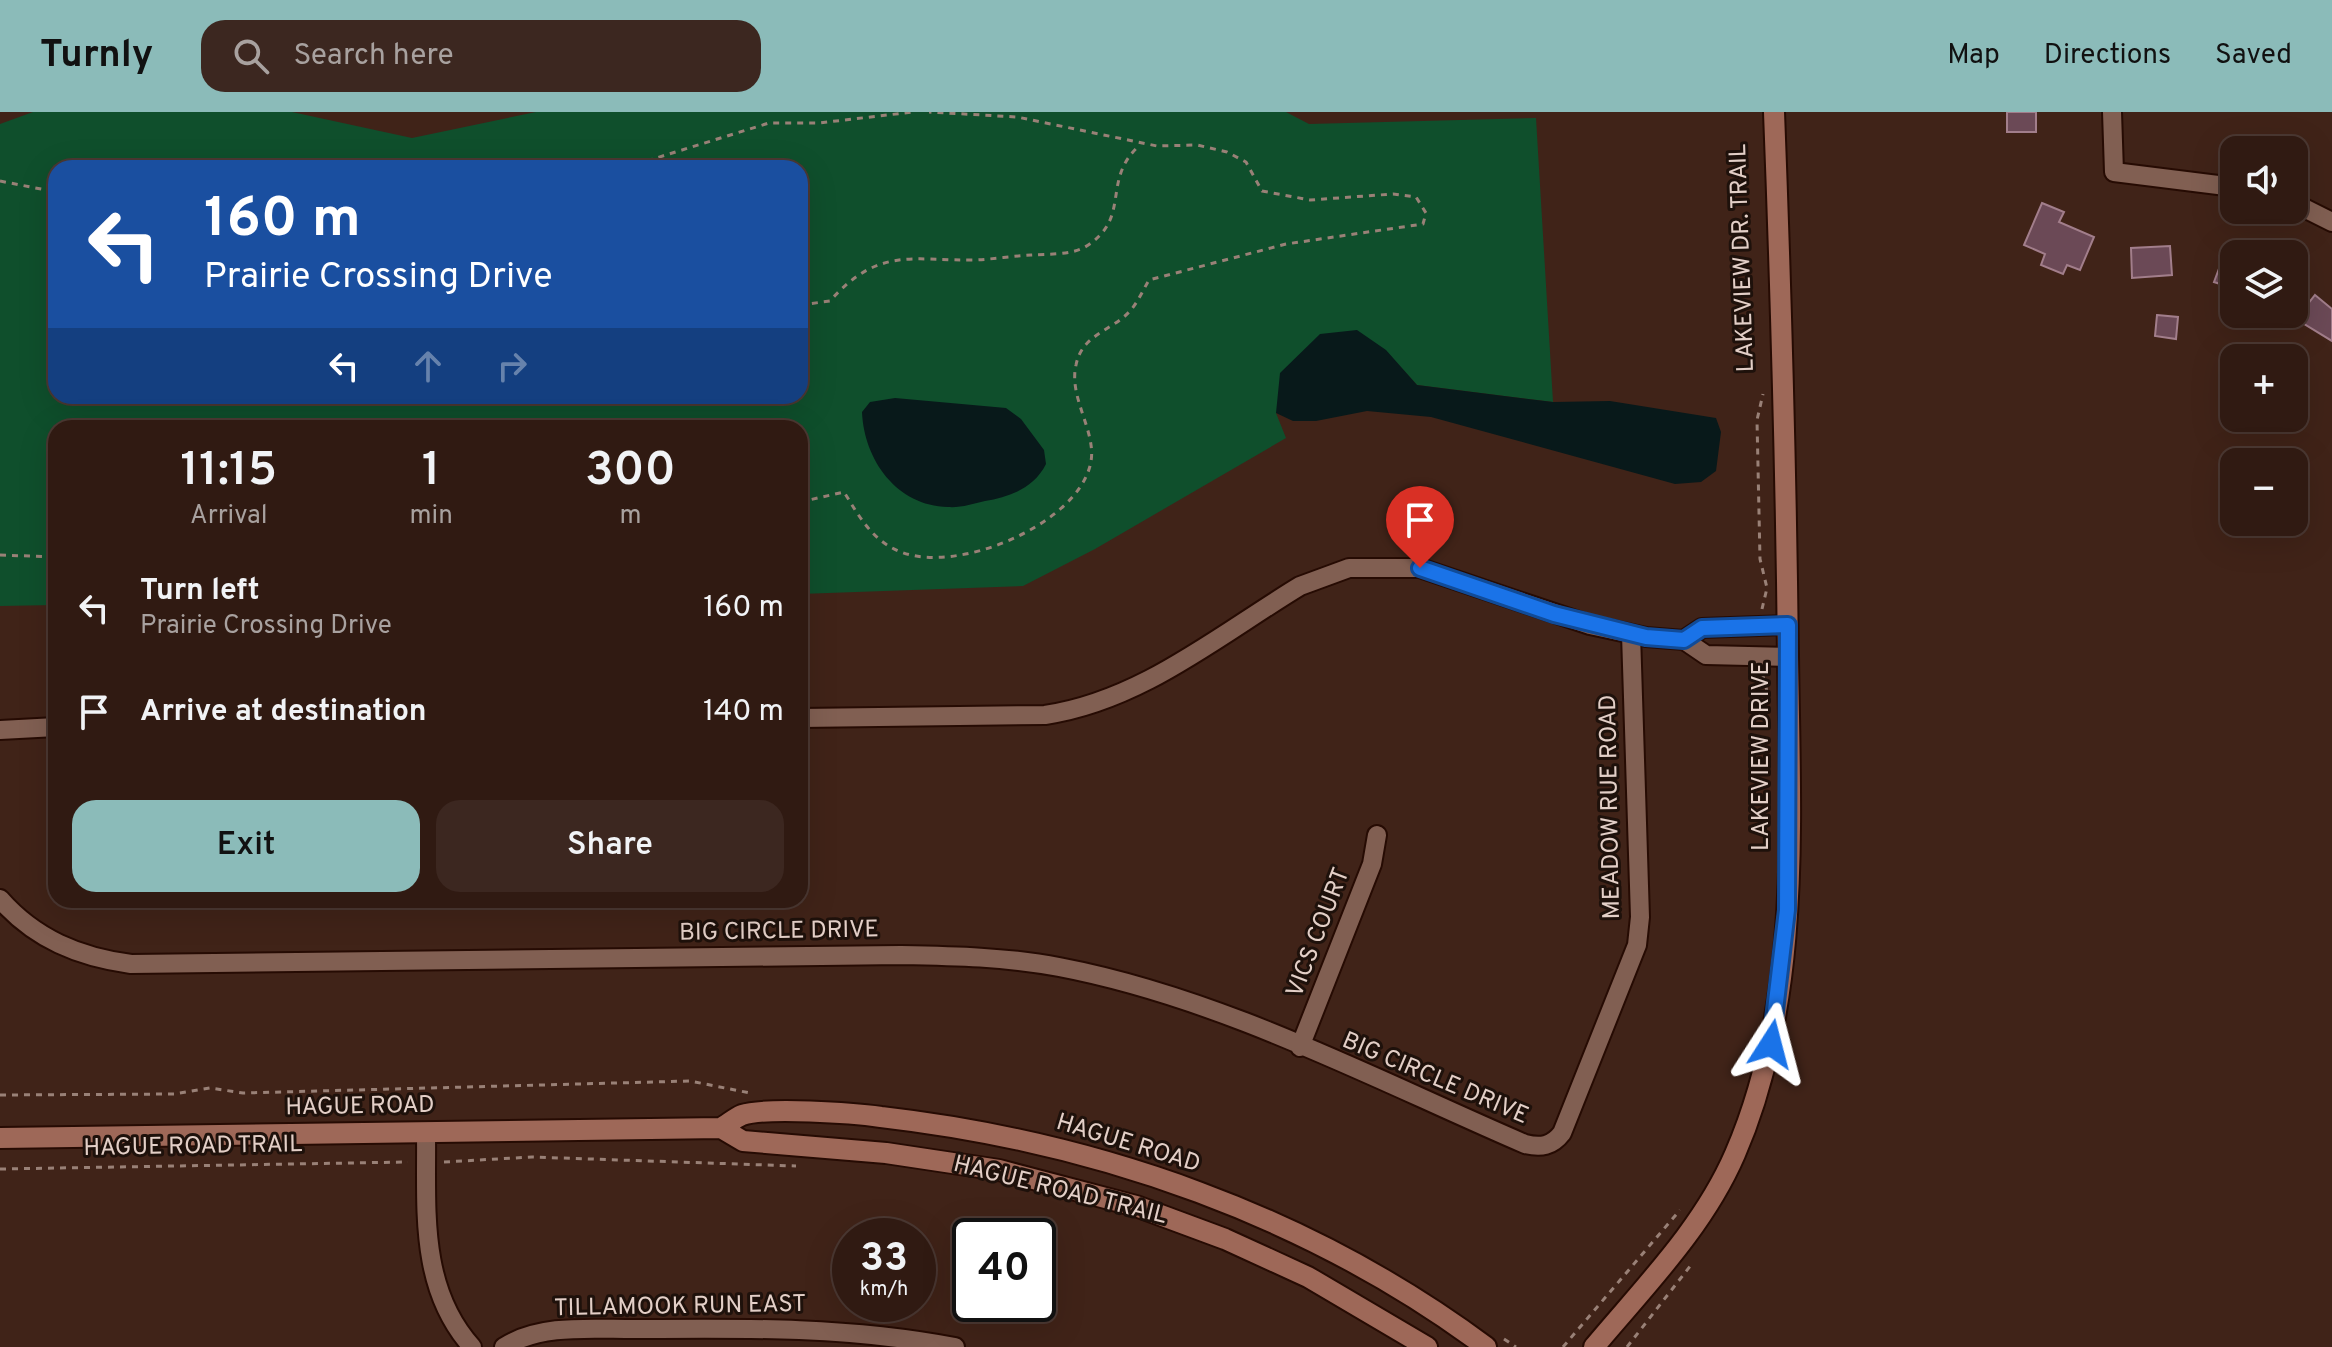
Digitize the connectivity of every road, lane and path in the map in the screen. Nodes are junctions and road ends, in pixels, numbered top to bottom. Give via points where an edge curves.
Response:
1 (913, 112) edge
2 (929, 112) edge
3 (1774, 112) edge
4 (2112, 112) edge
5 (1142, 143) junction
6 (650, 160) edge
7 (0, 181) edge
8 (2220, 185) edge
9 (48, 190) edge
10 (2308, 210) edge
11 (2332, 222) edge
12 (808, 304) edge
13 (1763, 392) dead end
14 (808, 500) edge
15 (0, 555) edge
16 (48, 557) edge
17 (1761, 625) junction
18 (1788, 625) junction
19 (1631, 634) junction
20 (1684, 640) junction
21 (1765, 657) junction
22 (1788, 657) junction
23 (1769, 712) dead end
24 (808, 718) edge
25 (48, 727) edge
26 (0, 730) edge
27 (1377, 835) dead end
28 (0, 899) edge
29 (1300, 1047) junction
30 (721, 1128) junction
31 (426, 1132) junction
32 (0, 1138) edge
33 (1543, 1146) joint
34 (387, 1161) dead end
35 (454, 1161) dead end
36 (809, 1166) dead end
37 (0, 1169) edge
38 (1685, 1203) dead end
39 (1691, 1265) dead end
40 (472, 1347) edge
41 (504, 1347) edge
42 (955, 1347) edge
43 (1427, 1347) edge
44 (1486, 1347) edge
45 (1563, 1347) edge
46 (1594, 1347) edge
47 (1627, 1347) edge

1 - 6 path via 769,123
2 - 5 path via 1017,117
3 - 18 main road, LAKEVIEW DRIVE
4 - 8 street via 2114,172
5 - 12 path via 1124,159 1105,233 1081,249 975,260 927,256 871,266 830,301
5 - 14 path via 1227,152 1246,162 1262,191 1310,200 1416,197 1426,213 1423,224 1286,244 1149,280 1129,312 1087,341 1076,365 1091,464 1078,494 1009,542 936,559 903,553 866,527 844,492
7 - 9 path
10 - 11 street
13 - 17 path, LAKEVIEW DR. TRAIL via 1757,420 1760,559 1767,588
15 - 16 path
17 - 18 street
17 - 20 street via 1702,628
18 - 22 main road, LAKEVIEW DRIVE
19 - 20 street
19 - 24 street via 1420,568 1349,568 1300,586 1139,687 1082,709 1045,715
19 - 33 street, MEADOW RUE ROAD via 1637,945 1562,1133
20 - 21 street via 1706,655
21 - 22 street
21 - 23 path
22 - 46 main road, LAKEVIEW DRIVE via 1787,910 1777,1005 1760,1085 1735,1154 1705,1211
25 - 26 street
27 - 29 street, VICS COURT via 1372,864
28 - 29 street, BIG CIRCLE DRIVE via 55,944 131,964 901,955 996,959 1126,983 1197,1004
29 - 33 street, BIG CIRCLE DRIVE via 1525,1144
30 - 31 main road, HAGUE ROAD
30 - 43 main road, HAGUE ROAD via 743,1141 886,1153 999,1170 1136,1206 1308,1277
30 - 44 main road, HAGUE ROAD via 743,1114 866,1115 997,1135 1128,1166 1298,1234 1392,1285
31 - 32 main road, HAGUE ROAD
31 - 40 street via 431,1270 445,1311
34 - 37 path, HAGUE ROAD TRAIL
35 - 36 path via 532,1157
38 - 45 path
39 - 47 path
41 - 42 street, TILLAMOOK RUN EAST via 528,1336 568,1330 757,1327 855,1332

